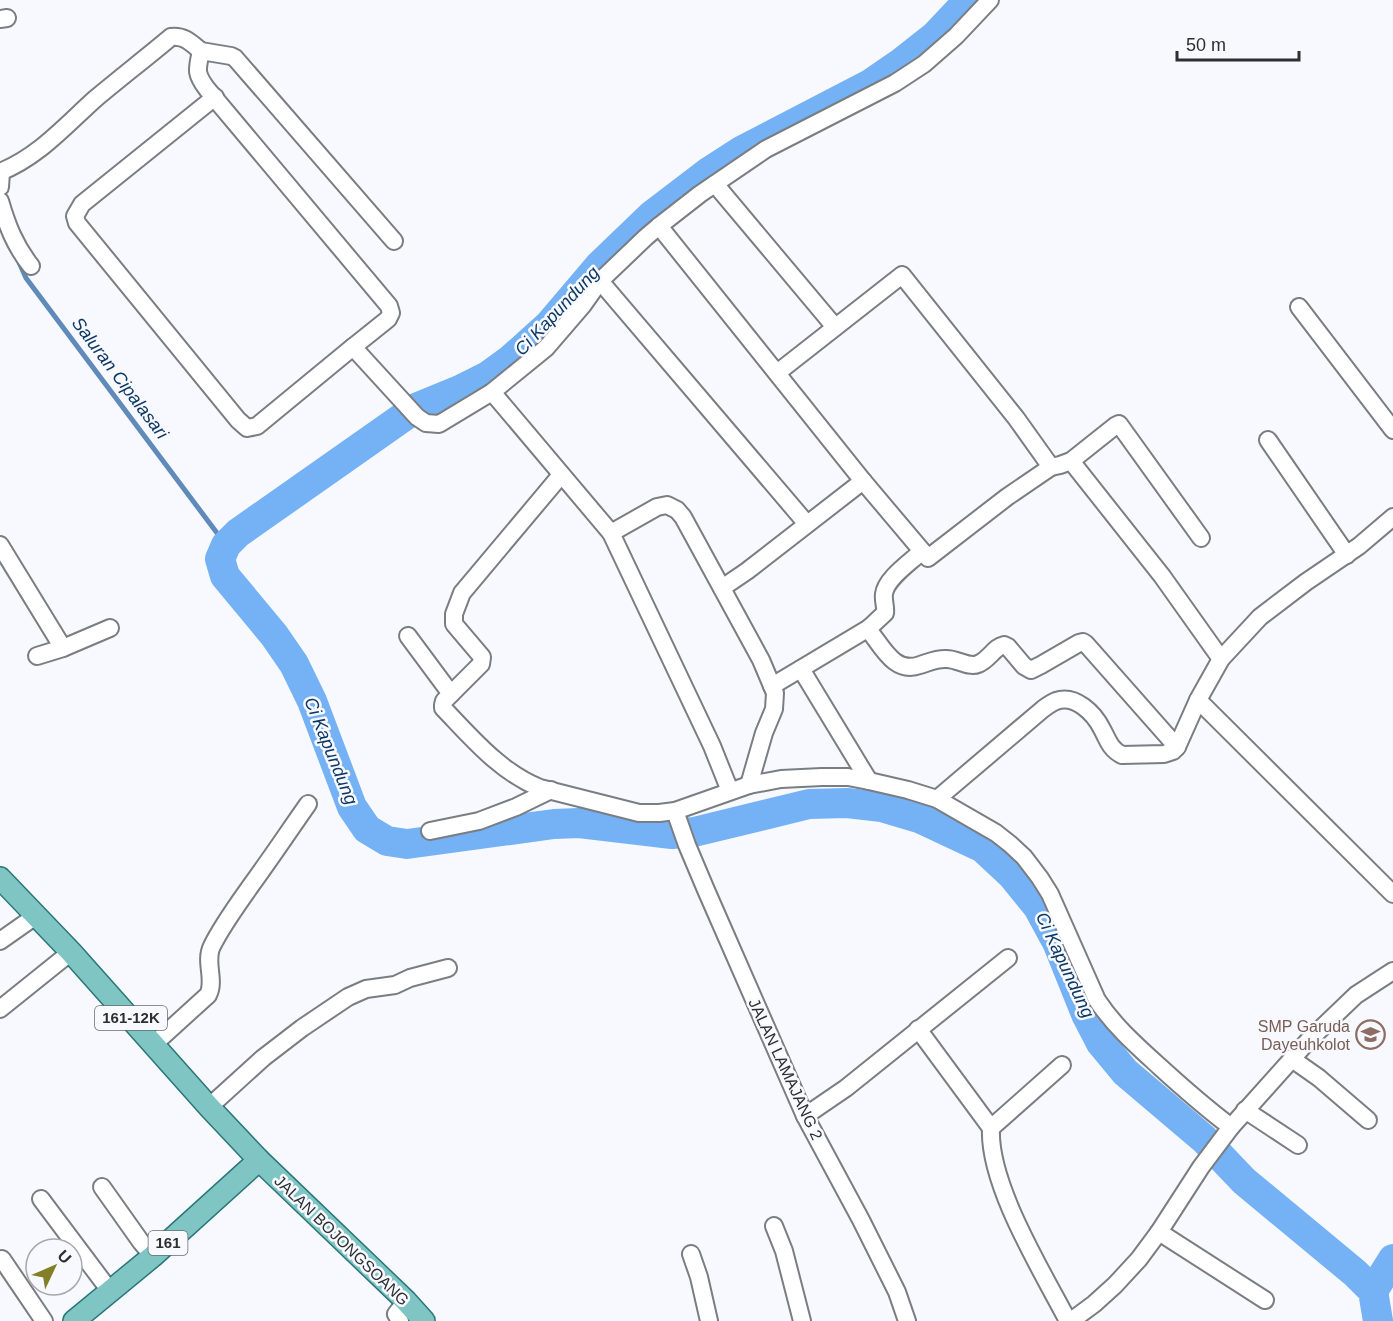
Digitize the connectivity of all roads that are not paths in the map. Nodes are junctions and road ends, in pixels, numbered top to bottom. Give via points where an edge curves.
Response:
1 (990, 0) edge
2 (201, 51) junction
3 (215, 97) junction
4 (0, 177) edge
5 (715, 184) junction
6 (0, 201) edge
7 (659, 226) junction
8 (394, 241) dead end
9 (31, 266) dead end
10 (600, 281) junction
11 (1299, 307) dead end
12 (835, 327) junction
13 (353, 347) junction
14 (777, 373) junction
15 (492, 392) junction
16 (1393, 430) edge
17 (1268, 440) dead end
18 (1071, 461) junction
19 (1051, 467) junction
20 (561, 475) junction
21 (863, 481) junction
22 (1393, 517) edge
23 (807, 524) junction
24 (611, 533) junction
25 (1201, 538) dead end
26 (0, 545) edge
27 (922, 551) junction
28 (1347, 555) junction
29 (722, 588) junction
30 (110, 628) dead end
31 (869, 628) junction
32 (408, 636) dead end
33 (63, 648) junction
34 (37, 656) dead end
35 (1221, 658) junction
36 (801, 669) junction
37 (772, 686) junction
38 (451, 694) junction
39 (1198, 700) junction
40 (1177, 747) junction
41 (869, 781) junction
42 (749, 785) junction
43 (551, 790) junction
44 (730, 791) junction
45 (937, 799) junction
46 (308, 804) dead end
47 (676, 815) junction
48 (430, 831) dead end
49 (0, 878) edge
50 (1393, 894) edge
51 (37, 915) junction
52 (0, 941) edge
53 (71, 952) junction
54 (1008, 957) dead end
55 (448, 968) dead end
56 (1393, 971) edge
57 (0, 1009) edge
58 (918, 1029) junction
59 (154, 1044) junction
60 (1292, 1059) junction
61 (1062, 1065) dead end
62 (209, 1107) junction
63 (1245, 1110) junction
64 (805, 1116) junction
65 (1368, 1120) dead end
66 (991, 1128) junction
67 (1227, 1132) junction
68 (1298, 1145) dead end
69 (259, 1161) junction
70 (102, 1187) dead end
71 (41, 1199) dead end
72 (774, 1226) dead end
73 (1159, 1232) junction
74 (691, 1254) dead end
75 (153, 1256) junction
76 (2, 1259) dead end
77 (110, 1291) junction
78 (1265, 1300) dead end
79 (412, 1316) edge
80 (44, 1321) edge
81 (74, 1321) edge
82 (709, 1321) edge
83 (802, 1321) edge
84 (908, 1321) edge
85 (1070, 1321) edge

1 - 5 street via 924,64 766,149
2 - 3 street via 199,78
2 - 4 street via 179,36 171,38 56,136
2 - 8 street via 235,58
3 - 13 street via 389,306 388,319
3 - 13 street via 82,204 75,216 77,223 247,428 257,426
5 - 7 street
5 - 12 street
6 - 9 street via 7,227
7 - 10 street
7 - 14 street
10 - 15 street via 546,348
10 - 23 street
11 - 16 street
12 - 14 street
12 - 19 street via 902,275
13 - 15 street via 426,423 439,424
14 - 21 street
15 - 20 street
17 - 28 street
18 - 19 street
18 - 25 street via 1119,424
18 - 35 street
19 - 27 street via 928,558
20 - 24 street
20 - 38 street via 462,593 454,624 482,660
21 - 23 street
21 - 27 street
22 - 28 street
23 - 29 street
24 - 29 street via 667,505 683,518
24 - 44 street
26 - 33 street
27 - 31 street via 892,578 884,594 885,614
28 - 35 street via 1260,617
29 - 37 street
30 - 33 street
31 - 36 street
31 - 40 street via 897,665 907,668 943,658 975,665 1004,645 1031,670 1083,642
32 - 38 street
33 - 34 street
35 - 39 street
36 - 37 street
36 - 41 street
37 - 42 street via 774,709
38 - 43 street via 444,701 444,708 480,748 507,770
39 - 40 street
39 - 50 street
40 - 45 street via 1164,754 1122,755 1115,752 1094,716 1083,706 1061,700 1043,709
41 - 42 street via 822,777
41 - 45 street
42 - 44 street
43 - 47 street via 639,813
43 - 48 street via 479,821
44 - 47 street
45 - 67 street via 996,833 1024,857 1050,894 1089,984 1107,1015
46 - 59 street via 211,948 211,985 207,995
47 - 64 street, JALAN LAMAJANG 2
49 - 51 main road, 161-12K
51 - 52 street
51 - 53 main road, 161-12K
53 - 57 street
53 - 59 main road, 161-12K
54 - 58 street
55 - 62 street via 395,985 366,988 348,997 271,1052
56 - 60 street via 1356,995
58 - 64 street
58 - 66 street
59 - 62 main road, 161-12K
60 - 63 street
60 - 65 street
61 - 66 street
62 - 69 main road, 161-12K
63 - 67 street
63 - 68 street
64 - 84 street, JALAN LAMAJANG 2 via 861,1220
66 - 85 street via 994,1158 1004,1191
67 - 73 street
69 - 75 main road, 161
69 - 79 main road, JALAN BOJONGSOANG
70 - 75 street
71 - 77 street
72 - 83 street
73 - 78 street
73 - 85 street via 1115,1285
74 - 82 street
75 - 77 main road, 161
76 - 80 street
77 - 81 main road, 161

